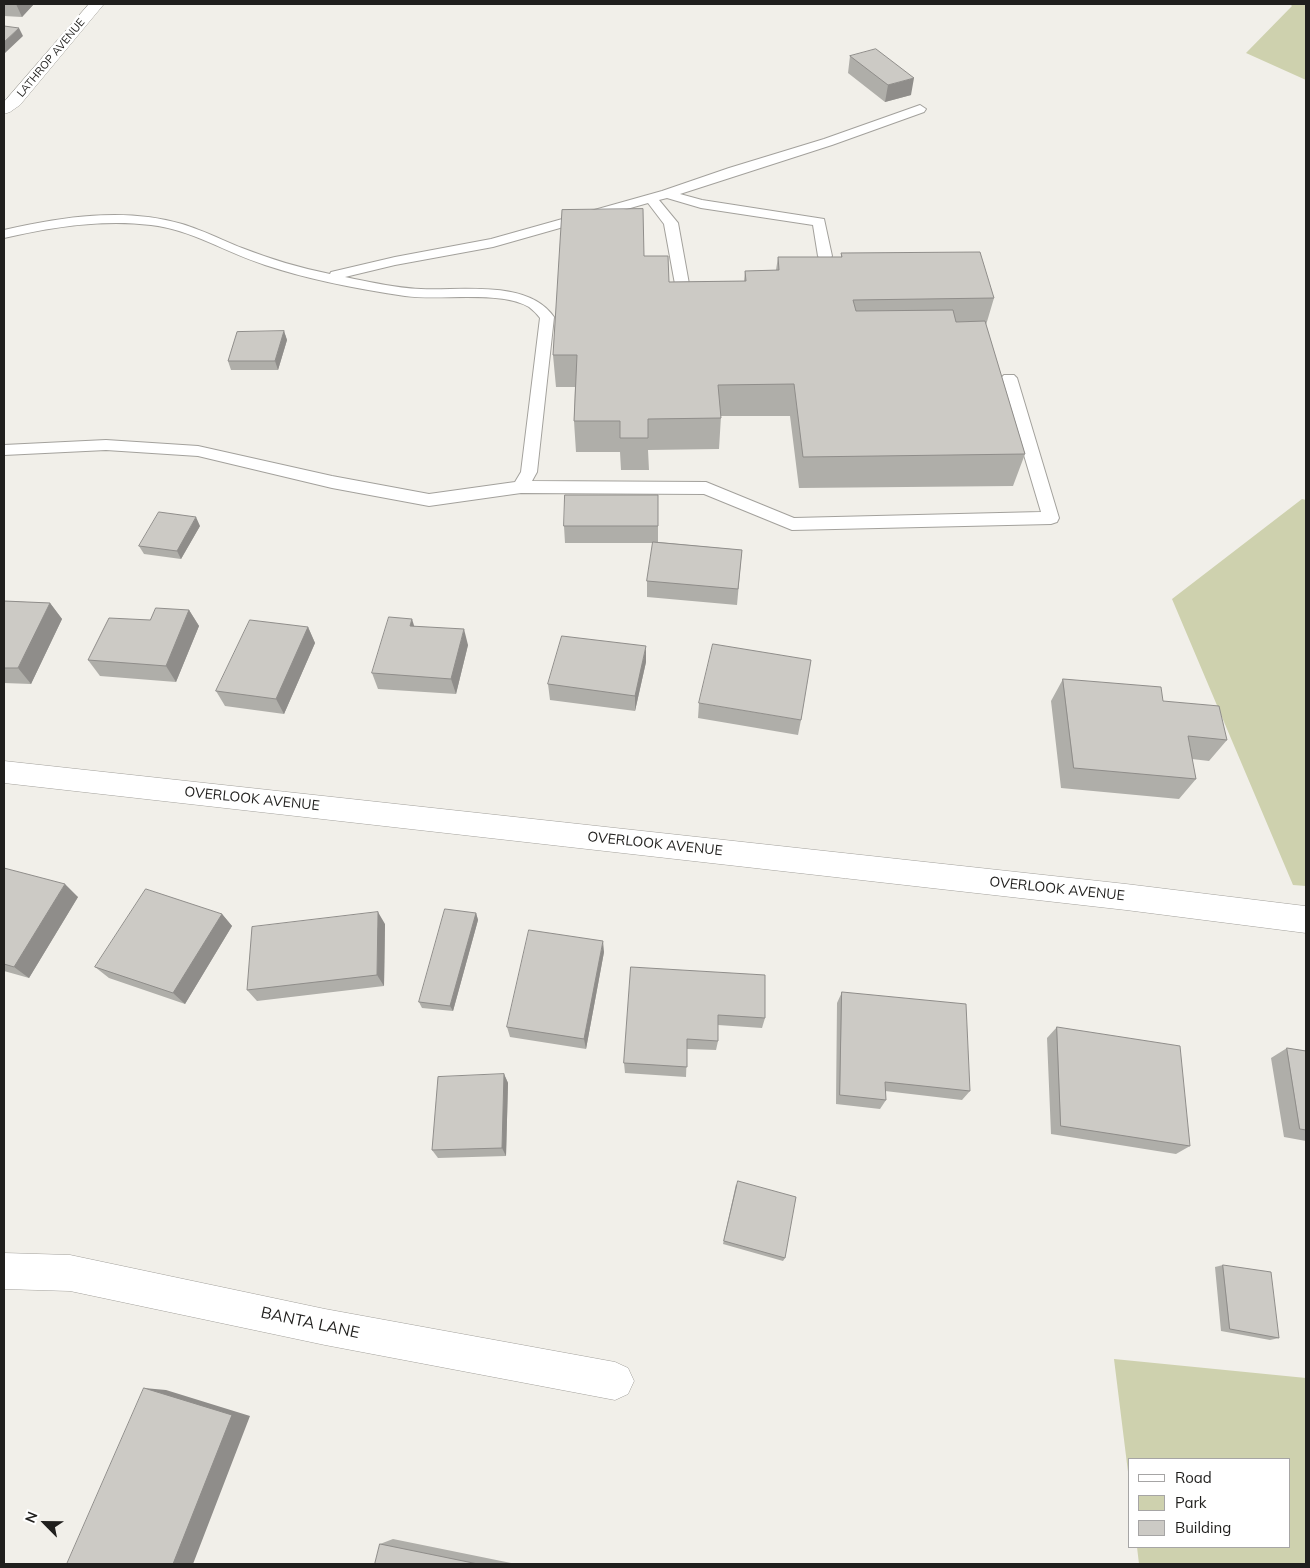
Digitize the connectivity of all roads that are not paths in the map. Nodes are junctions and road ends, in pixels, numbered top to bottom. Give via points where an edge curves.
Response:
1 (96, 4) edge
2 (12, 82) dead end
3 (30, 84) junction
4 (4, 109) edge
5 (920, 109) dead end
6 (667, 194) junction
7 (650, 198) junction
8 (4, 234) edge
9 (825, 256) edge
10 (329, 277) junction
11 (684, 295) edge
12 (1009, 378) dead end
13 (4, 450) edge
14 (521, 487) junction
15 (4, 772) edge
16 (1305, 920) edge
17 (4, 1271) edge
18 (615, 1381) dead end

1 - 3 street, LATHROP AVENUE
2 - 3 street
3 - 4 street, LATHROP AVENUE
5 - 6 lane
6 - 7 lane
6 - 9 lane via 701,204 819,222
7 - 10 lane via 493,243
7 - 11 lane via 671,224
8 - 10 lane via 91,220 154,221 190,230 251,256
10 - 14 lane via 408,292 514,296 534,304 547,317 529,472
12 - 14 lane via 1051,518 792,524 706,488
13 - 14 lane via 106,445 198,451 332,482 429,500
15 - 16 street, OVERLOOK AVENUE via 1126,897
17 - 18 street, BANTA LANE via 70,1272 325,1327

